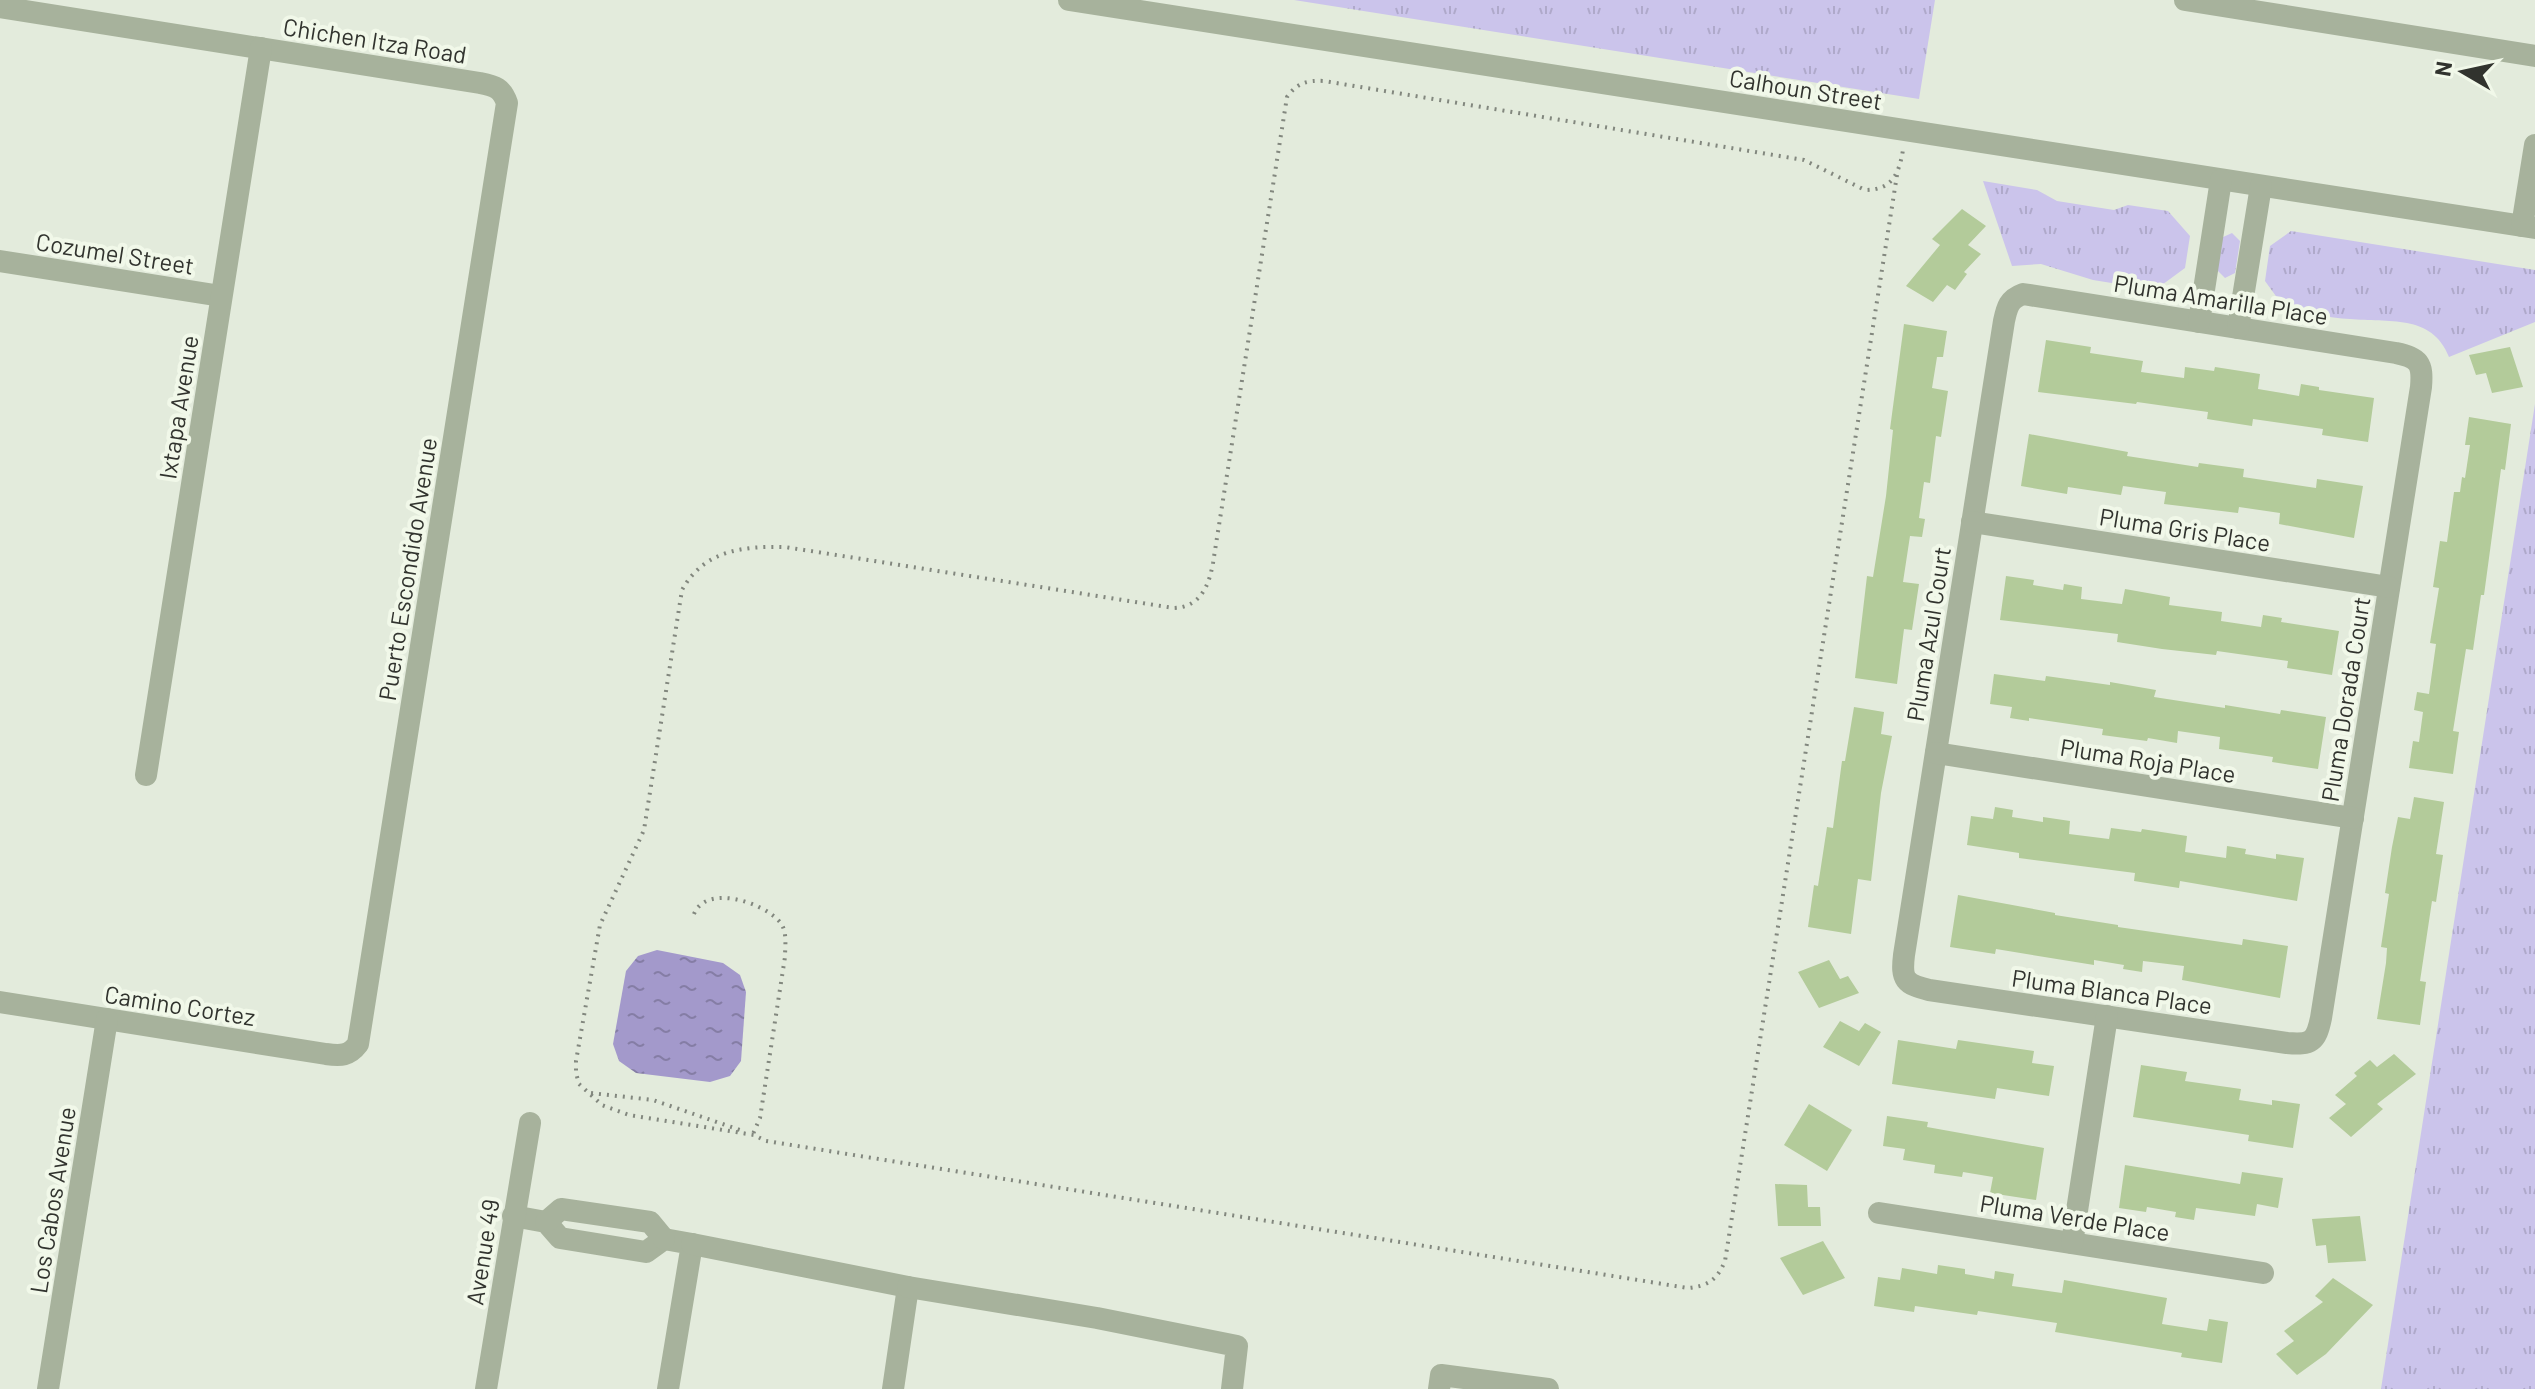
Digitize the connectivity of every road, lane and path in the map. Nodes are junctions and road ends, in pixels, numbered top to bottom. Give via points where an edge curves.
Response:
1 (1069, 0) edge
2 (2185, 0) edge
3 (29, 6) edge
4 (0, 7) edge
5 (52, 7) edge
6 (2302, 9) edge
7 (261, 48) junction
8 (2535, 56) edge
9 (504, 92) joint
10 (1906, 131) junction
11 (2535, 145) edge
12 (1897, 175) junction
13 (2221, 180) junction
14 (2261, 186) junction
15 (2528, 227) edge
16 (0, 261) edge
17 (221, 296) junction
18 (2013, 297) joint
19 (2199, 322) junction
20 (2238, 328) junction
21 (2419, 362) joint
22 (1972, 522) junction
23 (2389, 587) junction
24 (1936, 753) junction
25 (146, 775) dead end
26 (2353, 818) junction
27 (694, 914) dead end
28 (1905, 981) joint
29 (0, 1002) edge
30 (2107, 1016) junction
31 (107, 1019) junction
32 (2312, 1042) joint
33 (351, 1053) joint
34 (588, 1093) junction
35 (530, 1123) dead end
36 (754, 1135) junction
37 (1879, 1213) dead end
38 (513, 1216) junction
39 (612, 1216) junction
40 (546, 1222) junction
41 (664, 1239) junction
42 (2072, 1243) junction
43 (692, 1244) junction
44 (607, 1245) junction
45 (2263, 1273) dead end
46 (908, 1287) junction
47 (48, 1389) edge
48 (486, 1389) edge
49 (668, 1389) edge
50 (893, 1389) edge
51 (1232, 1389) edge
52 (1439, 1389) edge
53 (1548, 1389) edge

1 - 10 street, Calhoun Street
2 - 6 street
3 - 4 street, Chichen Itza Road
3 - 5 street, Chichen Itza Road
5 - 7 street, Chichen Itza Road
6 - 8 street
7 - 9 street, Chichen Itza Road via 480,83
7 - 17 street, Ixtapa Avenue
9 - 33 street, Puerto Escondido Avenue via 505,117 376,935 358,1044
10 - 12 path
10 - 13 street, Calhoun Street
11 - 15 street
12 - 34 path via 1887,186 1865,190 1804,160 1324,81 1293,88 1287,97 1204,593 1190,605 1174,608 785,547 726,552 700,566 682,590 644,830 600,925 576,1061 579,1084
12 - 36 path via 1725,1261 1707,1286 1672,1286 782,1144
13 - 14 street, Calhoun Street
13 - 19 street
14 - 15 street, Calhoun Street
14 - 20 street
16 - 17 street, Cozumel Street
17 - 25 street, Ixtapa Avenue
18 - 19 street, Pluma Amarilla Place via 2038,296
18 - 22 street, Pluma Azul Court via 2004,321
19 - 20 street, Pluma Amarilla Place
20 - 21 street, Pluma Amarilla Place via 2396,353
21 - 23 street, Pluma Dorada Court via 2421,387
22 - 23 street, Pluma Gris Place
22 - 24 street, Pluma Azul Court
23 - 26 street, Pluma Dorada Court
24 - 26 street, Pluma Roja Place
24 - 28 street, Pluma Azul Court via 1904,955
26 - 32 street, Pluma Dorada Court via 2319,1032
27 - 36 path via 708,899 742,902 780,921 786,935
28 - 30 street, Pluma Blanca Place via 1929,990
29 - 31 street, Camino Cortez
30 - 32 street, Pluma Blanca Place via 2302,1045
30 - 42 street
31 - 33 street, Camino Cortez via 326,1054
31 - 47 street, Los Cabos Avenue
34 - 36 path via 653,1100
34 - 36 path via 629,1115
35 - 38 street, Avenue 49
37 - 42 street, Pluma Verde Place
38 - 40 street
38 - 48 street, Avenue 49
39 - 40 street via 561,1209
39 - 41 street via 650,1222
39 - 44 street
40 - 44 street via 560,1238
41 - 43 street
41 - 44 street via 646,1252
42 - 45 street, Pluma Verde Place
43 - 46 street
43 - 49 street
46 - 50 street
46 - 51 street via 1237,1346
52 - 53 street via 1441,1375

